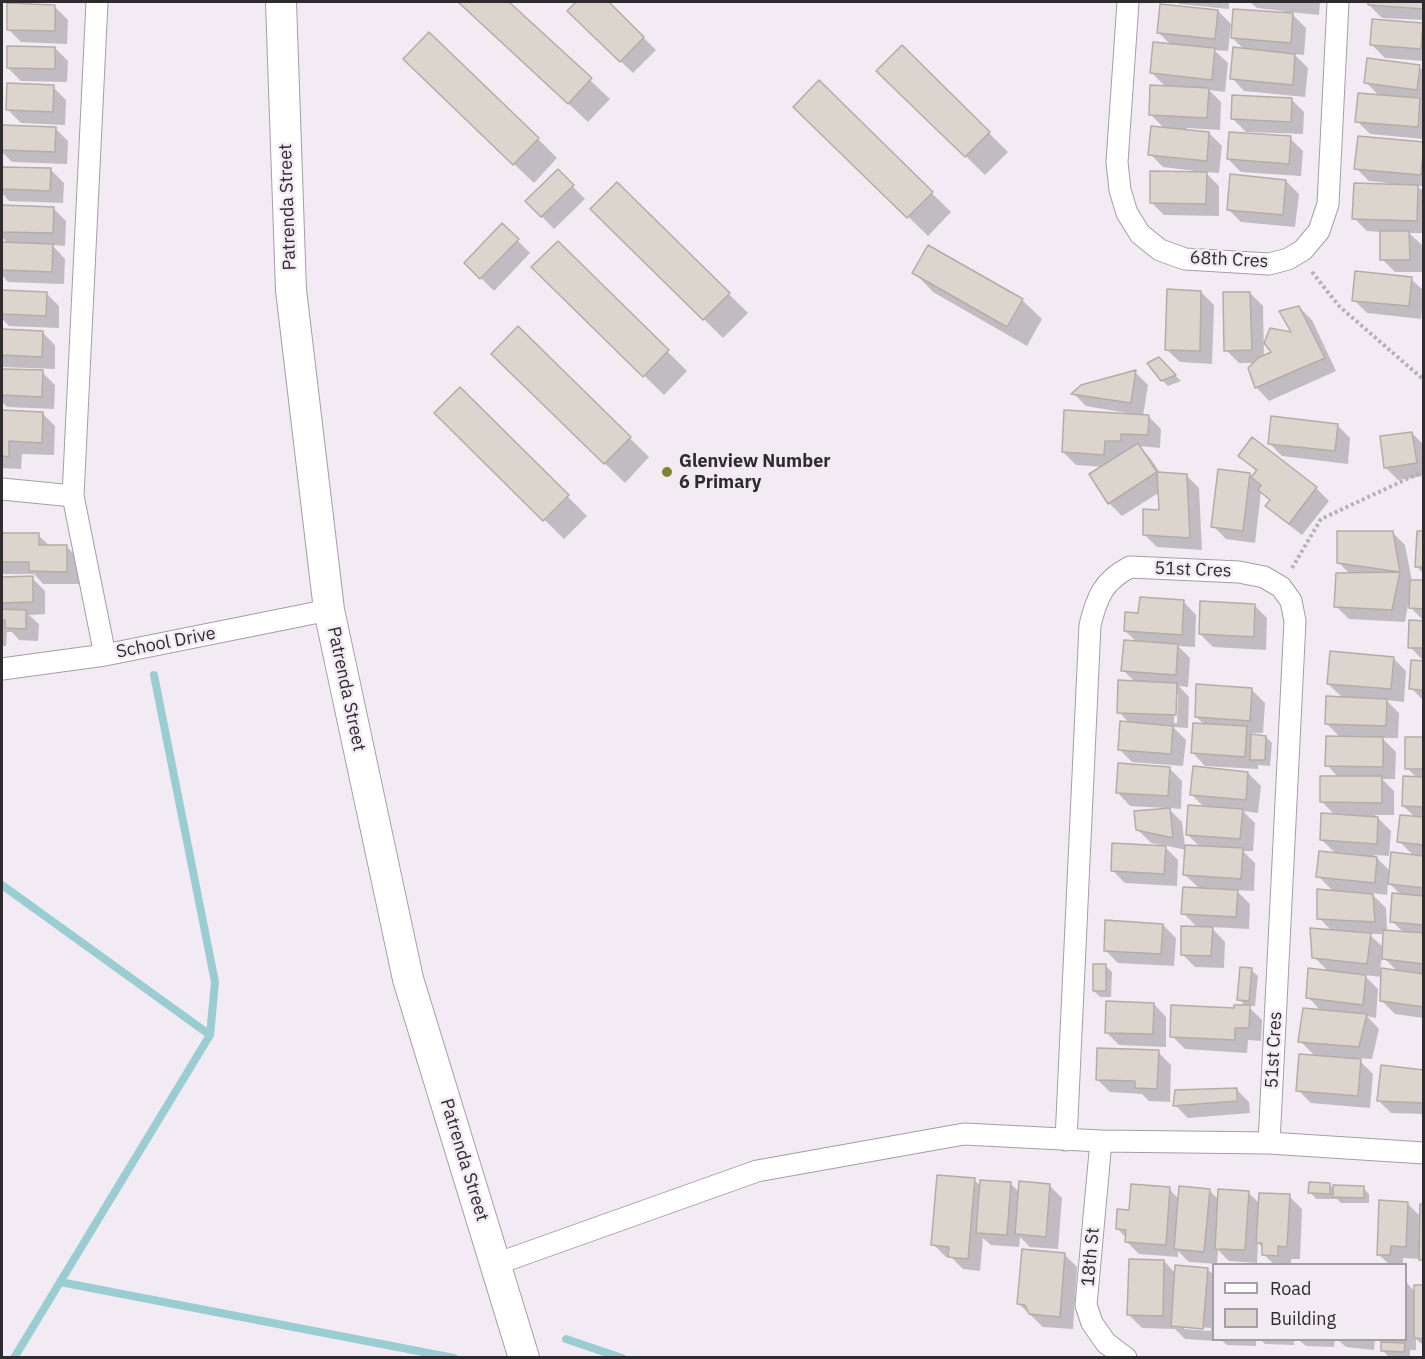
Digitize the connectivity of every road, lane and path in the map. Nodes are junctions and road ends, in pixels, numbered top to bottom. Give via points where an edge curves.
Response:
1 (97, 2) edge
2 (281, 2) edge
3 (1128, 2) edge
4 (1338, 2) edge
5 (1297, 254) junction
6 (1424, 380) edge
7 (1424, 471) edge
8 (2, 489) edge
9 (73, 496) junction
10 (1281, 587) junction
11 (329, 610) junction
12 (105, 655) junction
13 (2, 669) edge
14 (1066, 1140) junction
15 (1101, 1141) junction
16 (1269, 1143) junction
17 (1424, 1153) edge
18 (496, 1264) junction
19 (524, 1358) edge
20 (1126, 1358) edge

1 - 9 street
2 - 11 street, Patrenda Street via 291,290
3 - 5 street, 68th Cres via 1117,162 1127,213 1140,234 1160,250 1185,259 1269,264
4 - 5 street, 68th Cres via 1328,204 1319,231
5 - 6 path via 1340,306
7 - 10 path via 1321,519
8 - 9 street
9 - 12 street
10 - 14 street, 51st Cres via 1264,577 1239,572 1130,567 1107,583 1096,603 1090,625
10 - 16 street, 51st Cres via 1291,601 1295,621
11 - 12 street, School Drive
11 - 18 street, Patrenda Street via 408,979
12 - 13 street, School Drive
14 - 15 street
14 - 18 street via 964,1134 757,1171
15 - 16 street
15 - 20 street, 18th St via 1086,1305 1092,1323 1106,1343
16 - 17 street
18 - 19 street, Patrenda Street

